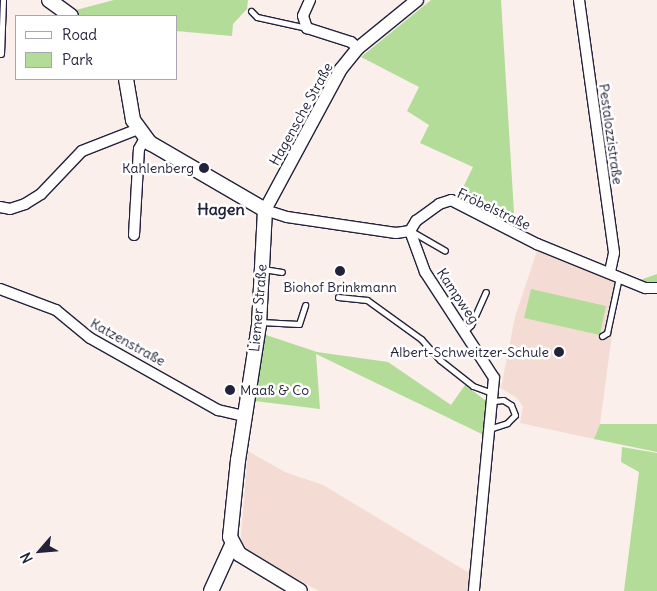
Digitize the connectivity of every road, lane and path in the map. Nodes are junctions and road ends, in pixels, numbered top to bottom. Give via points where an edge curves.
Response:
1 (2, 0) edge
2 (49, 0) edge
3 (310, 0) edge
4 (417, 0) edge
5 (579, 0) edge
6 (251, 11) dead end
7 (70, 15) edge
8 (307, 28) junction
9 (358, 48) junction
10 (1, 54) edge
11 (126, 80) edge
12 (141, 133) junction
13 (0, 207) edge
14 (265, 210) junction
15 (410, 231) junction
16 (134, 235) dead end
17 (445, 251) dead end
18 (262, 269) junction
19 (282, 272) dead end
20 (615, 274) junction
21 (657, 288) edge
22 (0, 289) edge
23 (486, 292) dead end
24 (338, 297) dead end
25 (305, 305) dead end
26 (259, 322) junction
27 (465, 331) junction
28 (602, 336) dead end
29 (494, 398) junction
30 (244, 416) junction
31 (492, 428) junction
32 (232, 545) junction
33 (211, 591) edge
34 (300, 591) edge
35 (474, 591) edge

1 - 10 lane
2 - 7 main road
3 - 8 street via 303,16
4 - 9 street, Hagensche Straße
5 - 20 street, Pestalozzistraße
6 - 8 lane via 257,17
8 - 9 street via 351,42
9 - 14 street, Hagensche Straße via 341,70
11 - 12 main road via 130,110
12 - 13 street via 82,151 41,194 10,209
12 - 14 main road via 160,150
12 - 16 street
14 - 15 street via 287,217 396,233
14 - 18 main road, Liemer Straße
15 - 17 lane
15 - 20 street, Fröbelstraße via 416,221 439,204 451,200 537,244
15 - 27 street, Kampweg via 425,272
18 - 19 lane
18 - 26 main road, Liemer Straße
20 - 21 street, Fröbelstraße via 645,288
20 - 28 lane via 607,333
22 - 30 street, Katzenstraße via 56,310 90,338 218,410
23 - 27 lane
24 - 29 lane via 367,300 422,339 440,360 473,386
25 - 26 lane via 299,324
26 - 30 main road, Liemer Straße
27 - 29 street, Kampweg via 490,368 494,378
29 - 31 street, Kampweg
29 - 31 lane via 512,405 515,414 507,423
30 - 32 main road, Liemer Straße via 242,460 231,513
31 - 35 street, Kampweg
32 - 33 main road
32 - 34 main road via 256,566

